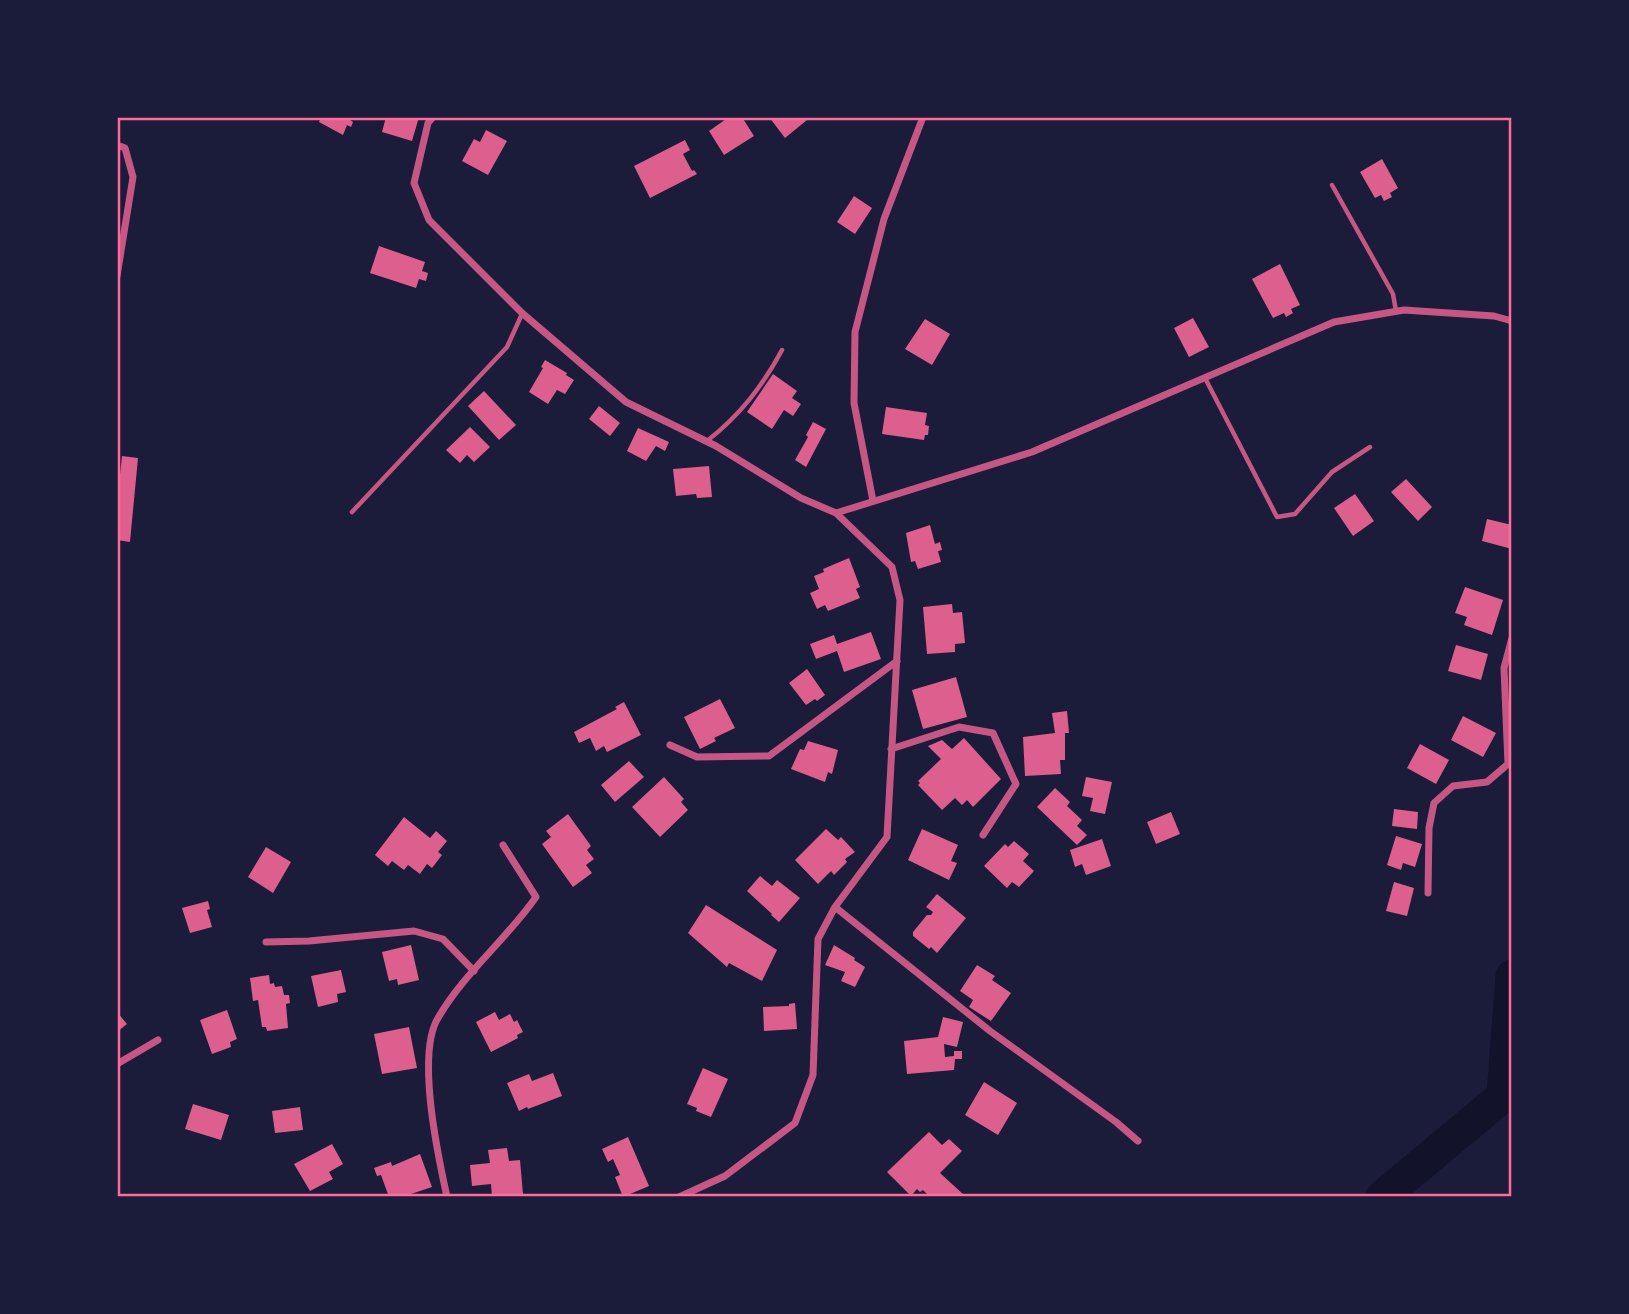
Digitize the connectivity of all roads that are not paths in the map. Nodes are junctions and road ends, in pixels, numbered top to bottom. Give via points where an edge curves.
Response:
1 (433, 117) edge
2 (923, 117) edge
3 (117, 145) edge
4 (1332, 185) dead end
5 (117, 275) edge
6 (1396, 311) junction
7 (522, 313) junction
8 (1512, 321) edge
9 (782, 350) dead end
10 (1205, 378) junction
11 (707, 441) junction
12 (1370, 447) dead end
13 (873, 501) junction
14 (352, 512) dead end
15 (836, 513) junction
16 (1512, 638) edge
17 (897, 661) junction
18 (670, 745) dead end
19 (891, 749) junction
20 (983, 835) dead end
21 (503, 845) dead end
22 (1428, 893) dead end
23 (835, 907) junction
24 (266, 942) dead end
25 (474, 971) junction
26 (158, 1040) dead end
27 (117, 1064) edge
28 (1138, 1141) dead end
29 (447, 1197) edge
30 (679, 1197) edge

1 - 7 street via 414,183 429,220
2 - 13 street via 884,219 855,332 854,403
3 - 5 street via 125,148 133,177
4 - 6 lane via 1393,294
6 - 8 street
6 - 10 street via 1334,322
7 - 11 street via 626,402
7 - 14 lane via 507,347
9 - 11 lane via 746,405
10 - 12 lane via 1277,517 1295,514 1332,472
10 - 13 street via 1032,452
11 - 15 street via 801,498
13 - 15 street
15 - 17 street via 892,568 900,600
16 - 22 street via 1504,668 1508,764 1487,782 1453,786 1434,803
17 - 18 street via 769,756 697,757
17 - 19 street
19 - 20 street via 959,727 993,733 1016,784
19 - 23 street via 887,837
21 - 25 street via 536,897
23 - 28 street
23 - 30 street via 818,939 813,1075 795,1123 725,1176
24 - 25 street via 414,930 443,939
25 - 29 street via 436,1020 428,1058 434,1135
26 - 27 street

